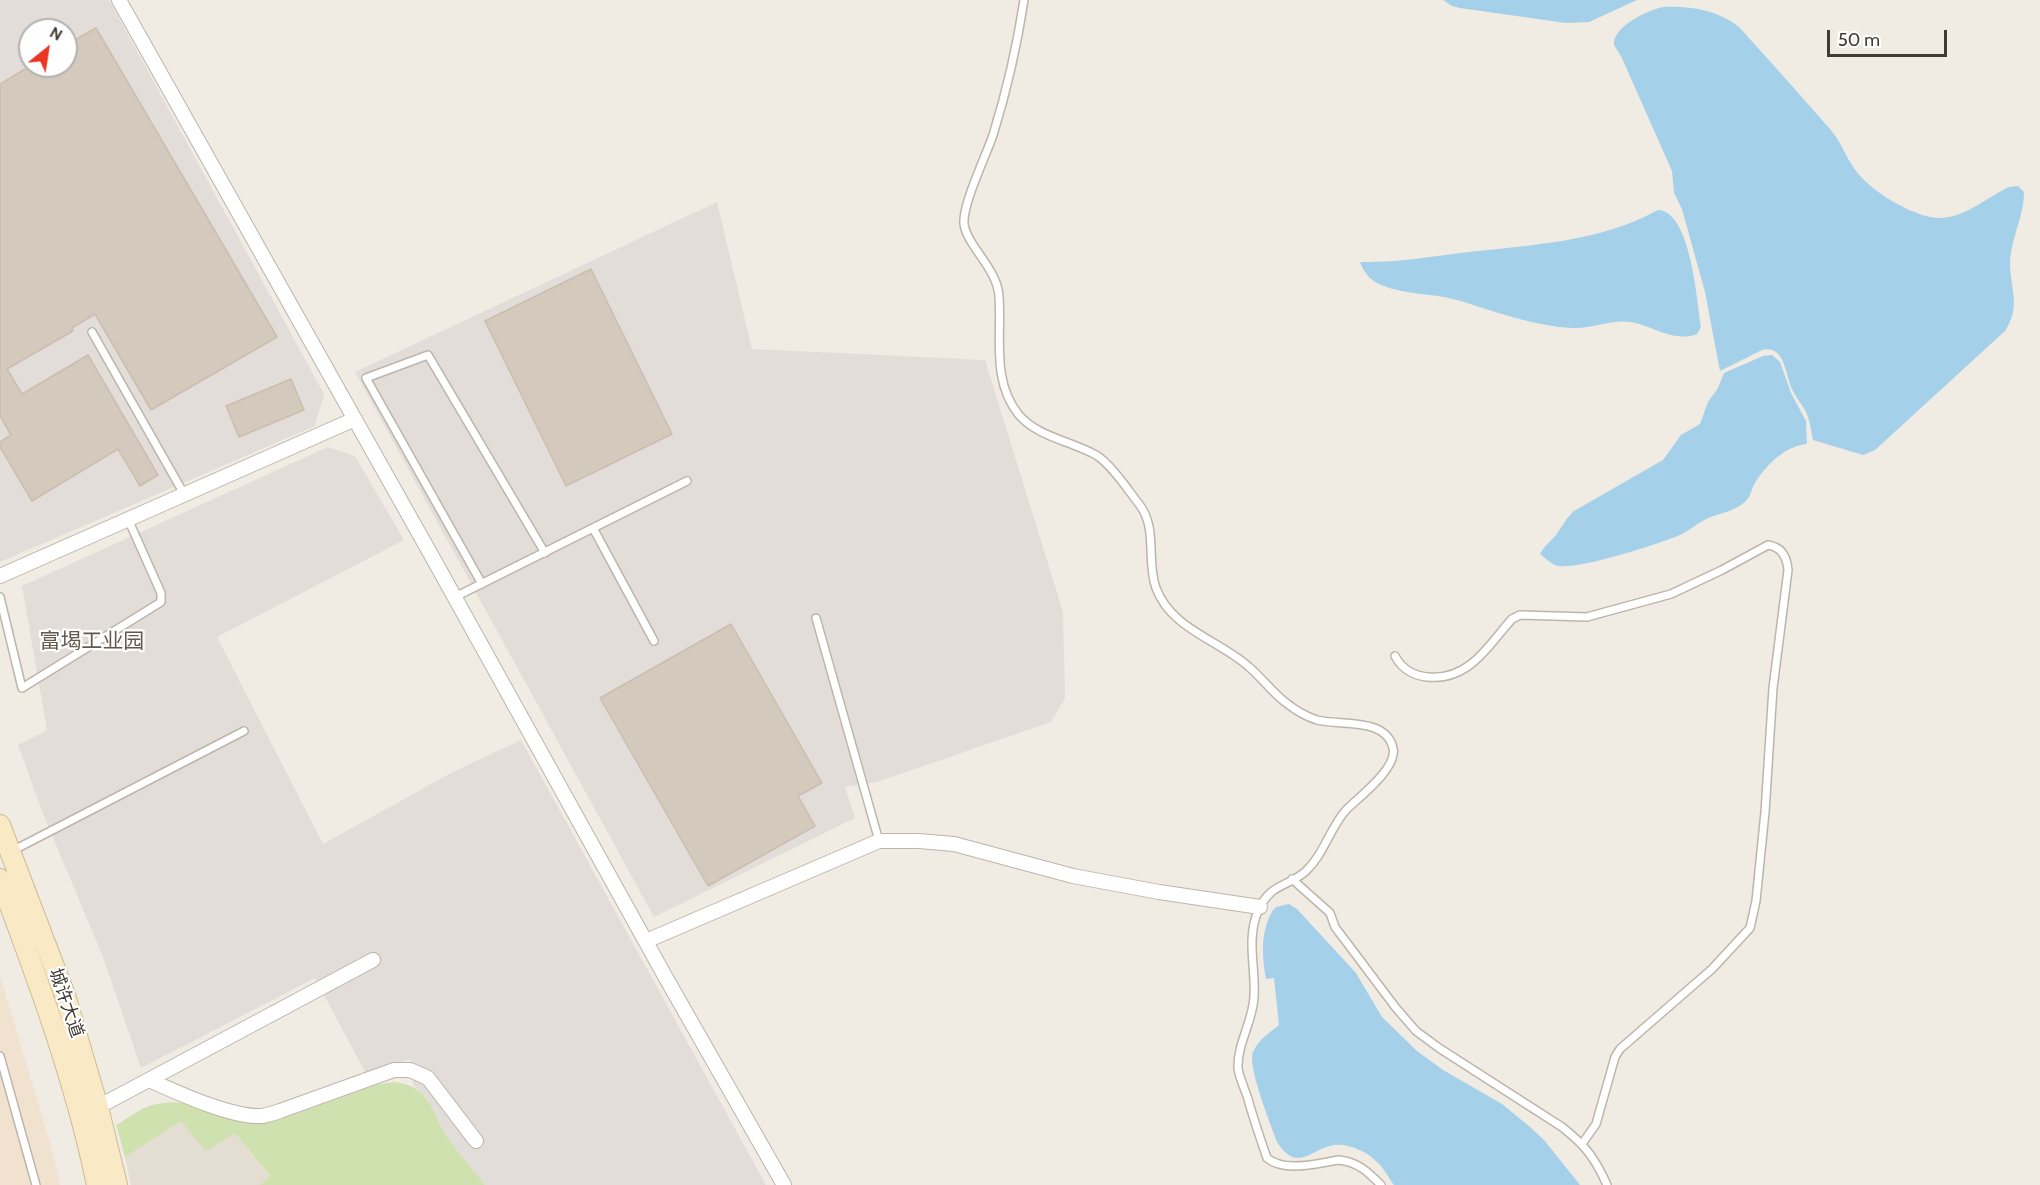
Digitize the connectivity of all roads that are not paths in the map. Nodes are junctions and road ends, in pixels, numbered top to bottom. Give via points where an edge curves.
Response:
1 (119, 0) edge
2 (1024, 0) edge
3 (92, 332) dead end
4 (356, 419) junction
5 (687, 482) dead end
6 (184, 495) junction
7 (128, 519) junction
8 (593, 528) junction
9 (545, 552) junction
10 (0, 576) edge
11 (482, 584) junction
12 (0, 597) edge
13 (455, 597) junction
14 (816, 618) dead end
15 (654, 641) dead end
16 (1395, 656) dead end
17 (244, 731) dead end
18 (0, 825) edge
19 (879, 841) junction
20 (10, 852) junction
21 (0, 879) edge
22 (1292, 879) junction
23 (1260, 907) junction
24 (646, 941) junction
25 (373, 960) dead end
26 (0, 1056) edge
27 (149, 1080) junction
28 (98, 1107) junction
29 (476, 1141) dead end
30 (1582, 1143) junction
31 (36, 1185) edge
32 (97, 1185) edge
33 (117, 1185) edge
34 (784, 1185) edge
35 (1381, 1185) edge
36 (1606, 1185) edge

1 - 4 street
2 - 22 lane via 1002,104 964,224 998,289 1000,367 1012,404 1043,433 1099,457 1142,508 1149,523 1156,588 1166,607 1181,622 1247,665 1301,714 1326,722 1373,728 1385,734 1392,745 1393,758 1386,769 1342,815 1305,872
3 - 6 lane
4 - 6 street
4 - 13 street
5 - 8 lane
6 - 7 street
7 - 10 street
7 - 12 lane via 161,593 161,602 22,688
8 - 9 lane
8 - 15 lane
9 - 11 lane
9 - 11 lane via 428,355 366,378
11 - 13 lane
13 - 24 street
14 - 19 lane
16 - 30 lane via 1402,667 1414,674 1444,676 1472,663 1520,615 1587,617 1671,594 1768,545 1786,557 1788,570 1773,688 1765,812 1750,928 1712,969 1620,1049 1596,1124
17 - 20 lane
18 - 20 main road, 城许大道
19 - 23 street via 954,844 1094,881
19 - 24 street
20 - 28 main road, 城许大道 via 64,995
21 - 32 main road, 城许大道 via 46,1002
22 - 23 lane via 1270,891
22 - 30 lane via 1330,913 1335,927 1416,1031
23 - 35 lane via 1253,925 1254,999 1238,1068 1267,1158 1287,1165 1348,1161 1367,1170
24 - 34 street
25 - 27 street
26 - 31 lane
27 - 28 street
27 - 29 street via 216,1106 261,1116 394,1070 410,1070 428,1078
28 - 33 main road, 城许大道
30 - 36 lane via 1596,1161

